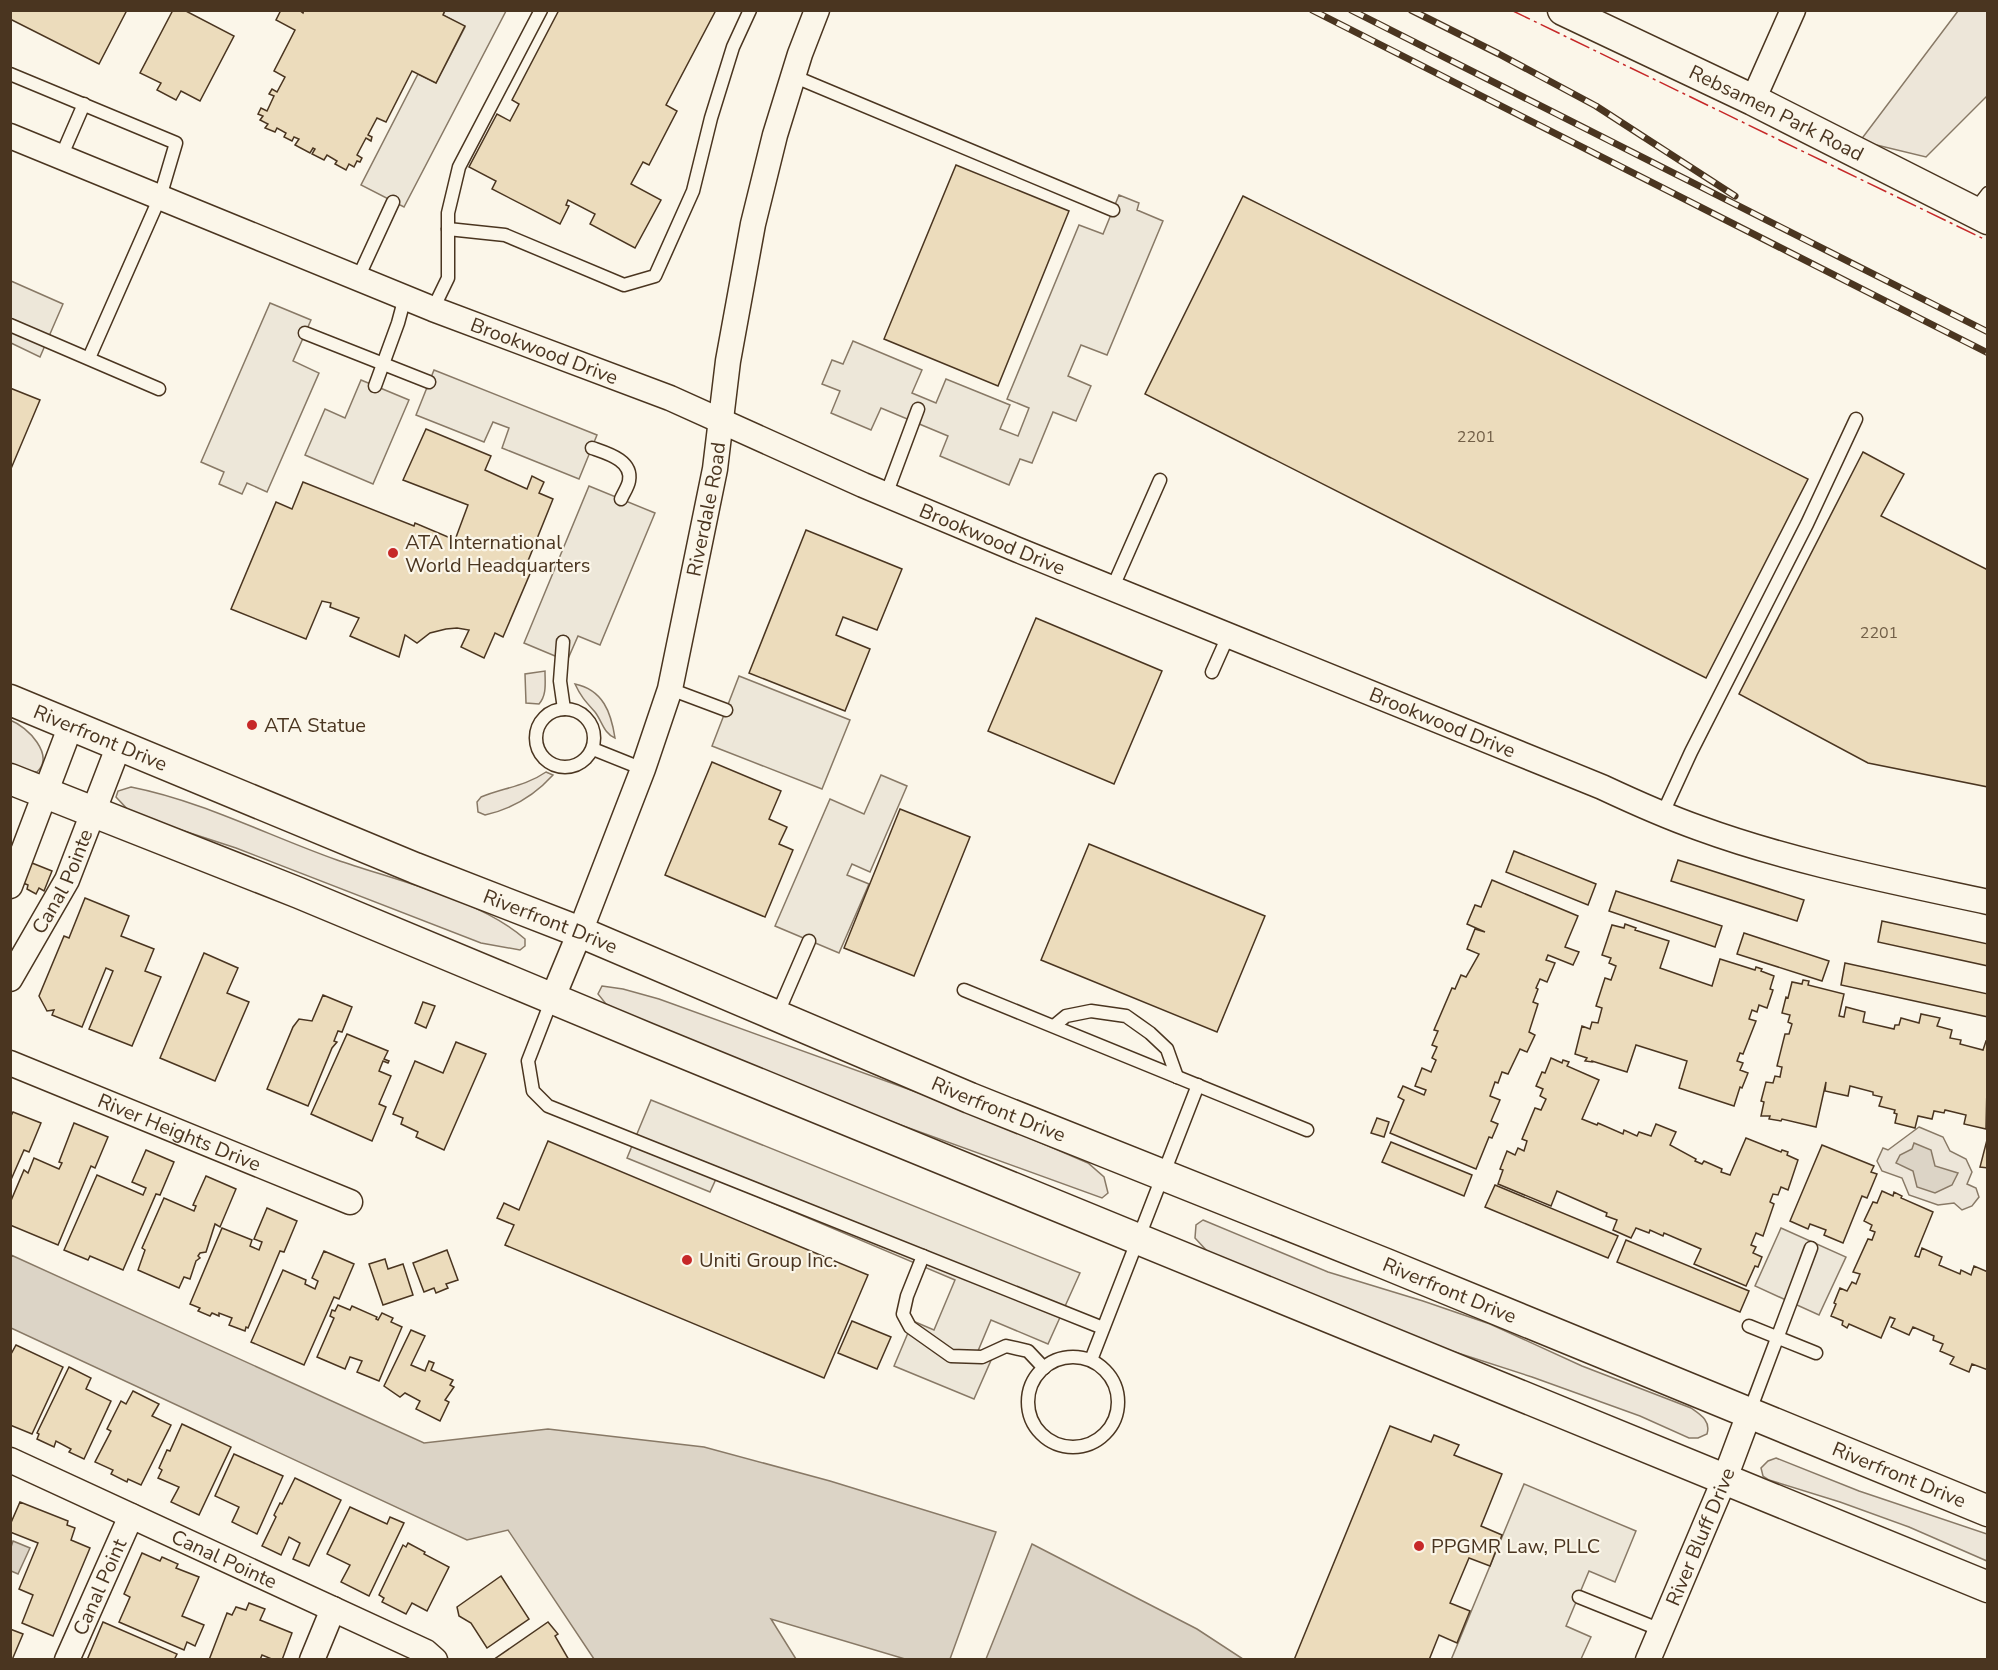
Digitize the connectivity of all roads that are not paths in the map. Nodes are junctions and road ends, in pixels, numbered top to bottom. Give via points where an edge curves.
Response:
1 (541, 10) edge
2 (750, 10) edge
3 (817, 10) edge
4 (1563, 10) edge
5 (1793, 10) edge
6 (10, 74) edge
7 (793, 76) junction
8 (1753, 100) junction
9 (84, 104) junction
10 (10, 136) edge
11 (61, 157) junction
12 (160, 197) junction
13 (393, 202) dead end
14 (1983, 208) edge
15 (1113, 210) dead end
16 (448, 229) junction
17 (358, 278) junction
18 (405, 297) junction
19 (433, 309) junction
20 (10, 325) edge
21 (305, 333) dead end
22 (89, 358) junction
23 (383, 364) junction
24 (429, 382) dead end
25 (375, 386) dead end
26 (159, 389) dead end
27 (918, 409) dead end
28 (1856, 419) dead end
29 (720, 421) junction
30 (592, 448) dead end
31 (1160, 480) dead end
32 (886, 495) junction
33 (621, 499) dead end
34 (1112, 589) junction
35 (1228, 636) junction
36 (563, 642) dead end
37 (1212, 672) dead end
38 (670, 689) junction
39 (10, 700) edge
40 (564, 709) junction
41 (726, 710) dead end
42 (71, 725) junction
43 (119, 746) junction
44 (592, 749) junction
45 (643, 769) junction
46 (10, 779) edge
47 (45, 793) junction
48 (94, 812) junction
49 (1662, 815) junction
50 (10, 886) edge
51 (1988, 902) edge
52 (580, 932) junction
53 (809, 940) dead end
54 (10, 979) edge
55 (964, 990) dead end
56 (553, 998) junction
57 (777, 1015) junction
58 (1054, 1026) junction
59 (10, 1063) edge
60 (1177, 1077) junction
61 (1198, 1085) junction
62 (1307, 1130) dead end
63 (1163, 1174) junction
64 (350, 1202) dead end
65 (1138, 1239) junction
66 (1811, 1248) dead end
67 (923, 1256) junction
68 (1749, 1326) dead end
69 (1103, 1328) junction
70 (1778, 1337) junction
71 (1816, 1353) dead end
72 (1091, 1359) junction
73 (1044, 1368) junction
74 (1749, 1414) junction
75 (10, 1460) edge
76 (1725, 1479) junction
77 (1988, 1511) edge
78 (131, 1516) junction
79 (1988, 1587) edge
80 (1579, 1596) dead end
81 (333, 1609) junction
82 (1660, 1630) junction
83 (67, 1659) edge
84 (312, 1659) edge
85 (435, 1659) edge
86 (1648, 1659) edge

1 - 16 lane via 459,167
2 - 16 lane via 733,47 693,191 655,276 624,285 505,235
3 - 7 street, Riverdale Road
4 - 8 street, Rebsamen Park Road
5 - 8 street
6 - 9 lane
7 - 15 lane
7 - 29 street, Riverdale Road via 753,224
8 - 14 street, Rebsamen Park Road
9 - 11 lane
9 - 12 lane via 176,143
10 - 11 street, Brookwood Drive
11 - 12 street, Brookwood Drive
12 - 17 street, Brookwood Drive
12 - 22 lane
13 - 17 lane
16 - 19 lane via 448,278
17 - 18 street, Brookwood Drive
18 - 19 street, Brookwood Drive
18 - 23 lane
19 - 29 street, Brookwood Drive via 670,398
20 - 22 lane
21 - 23 lane
22 - 26 lane
23 - 24 lane
23 - 25 lane
27 - 32 lane
28 - 49 lane
29 - 32 street, Brookwood Drive
29 - 38 street, Riverdale Road via 715,469
30 - 33 lane via 617,457 627,469 630,480
31 - 34 lane
32 - 34 street, Brookwood Drive
34 - 35 street, Brookwood Drive
35 - 37 lane
35 - 49 street, Brookwood Drive via 1602,787
36 - 40 lane via 560,681
38 - 41 lane
38 - 45 street, Riverdale Road
39 - 42 street, Riverfront Drive
40 - 44 lane via 582,714 589,721 594,730
40 - 44 lane via 546,716 538,727 536,742 544,759 561,768 571,767 580,764
42 - 43 street, Riverfront Drive
42 - 47 street
43 - 48 street
43 - 52 street, Riverfront Drive
44 - 45 lane
45 - 52 street, Riverdale Road
46 - 47 street
47 - 48 street
47 - 50 street
48 - 54 street, Canal Pointe via 67,880
48 - 56 street
49 - 51 street, Brookwood Drive via 1766,849
52 - 56 street, Riverdale Road
52 - 57 street, Riverfront Drive
53 - 57 lane
55 - 58 lane
56 - 65 street
56 - 67 lane via 528,1061 532,1091 548,1106
57 - 63 street, Riverfront Drive via 970,1098
58 - 60 lane
58 - 60 lane via 1066,1016 1091,1011 1126,1016 1167,1049
59 - 64 street, River Heights Drive
60 - 61 lane
61 - 62 lane
61 - 63 lane
63 - 65 lane
63 - 74 street, Riverfront Drive
65 - 69 lane
65 - 76 street
66 - 70 lane
67 - 69 lane
67 - 73 lane via 903,1314 910,1327 951,1356 982,1357 1006,1346 1028,1351
68 - 70 lane
69 - 72 lane
70 - 71 lane
70 - 74 lane
72 - 73 lane via 1061,1358
72 - 73 lane via 1113,1379 1118,1408 1105,1434 1078,1447 1050,1440 1038,1431 1031,1418 1030,1388
74 - 76 street, River Bluff Drive
74 - 77 street, Riverfront Drive
75 - 78 street, Canal Pointe
76 - 79 street
76 - 82 street, River Bluff Drive
78 - 81 street, Canal Pointe
78 - 83 street, Canal Point
80 - 82 lane
81 - 84 street
81 - 85 street, Canal Pointe
82 - 86 street, River Bluff Drive

